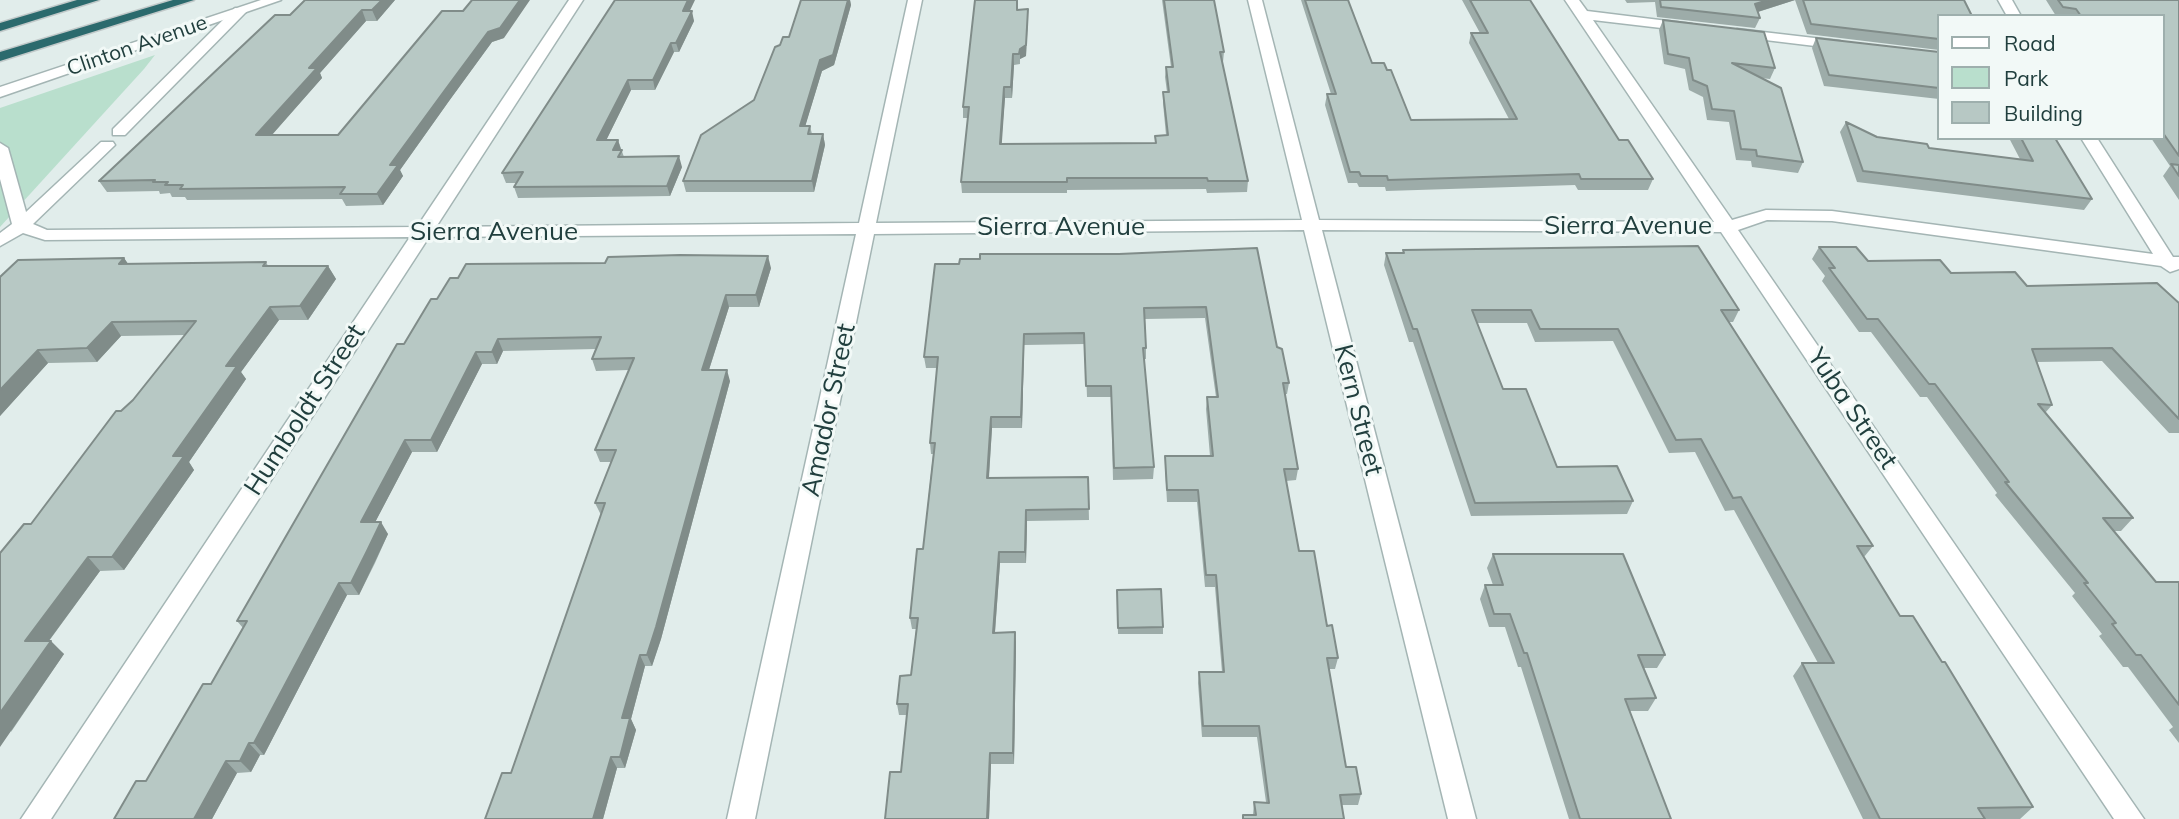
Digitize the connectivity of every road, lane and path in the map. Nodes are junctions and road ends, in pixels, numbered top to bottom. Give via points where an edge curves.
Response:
1 (92, 0) edge
2 (187, 0) edge
3 (274, 0) edge
4 (576, 0) edge
5 (915, 0) edge
6 (1255, 0) edge
7 (1577, 7) edge
8 (240, 11) junction
9 (0, 27) edge
10 (1857, 46) edge
11 (0, 57) edge
12 (0, 92) edge
13 (119, 132) dead end
14 (2090, 140) edge
15 (107, 145) dead end
16 (0, 148) edge
17 (1311, 225) junction
18 (21, 226) junction
19 (1729, 227) junction
20 (868, 228) junction
21 (422, 232) junction
22 (0, 241) edge
23 (2171, 261) edge
24 (2179, 275) edge
25 (35, 819) edge
26 (741, 819) edge
27 (1462, 819) edge
28 (2130, 819) edge

1 - 9 highway
2 - 11 highway
3 - 8 street, Clinton Avenue
4 - 21 street, Humboldt Street
5 - 20 street, Amador Street
6 - 17 street, Kern Street
7 - 10 street via 1712,30
7 - 19 street, Yuba Street
8 - 12 street, Clinton Avenue
8 - 13 street
14 - 23 street
15 - 18 street
16 - 18 street
17 - 19 street, Sierra Avenue
17 - 20 street, Sierra Avenue
17 - 27 street, Kern Street
18 - 21 street, Sierra Avenue via 45,235
18 - 22 street
19 - 23 street, Sierra Avenue via 1766,215 1832,216
19 - 28 street, Yuba Street
20 - 21 street, Sierra Avenue
20 - 26 street, Amador Street
21 - 25 street, Humboldt Street
23 - 24 street

